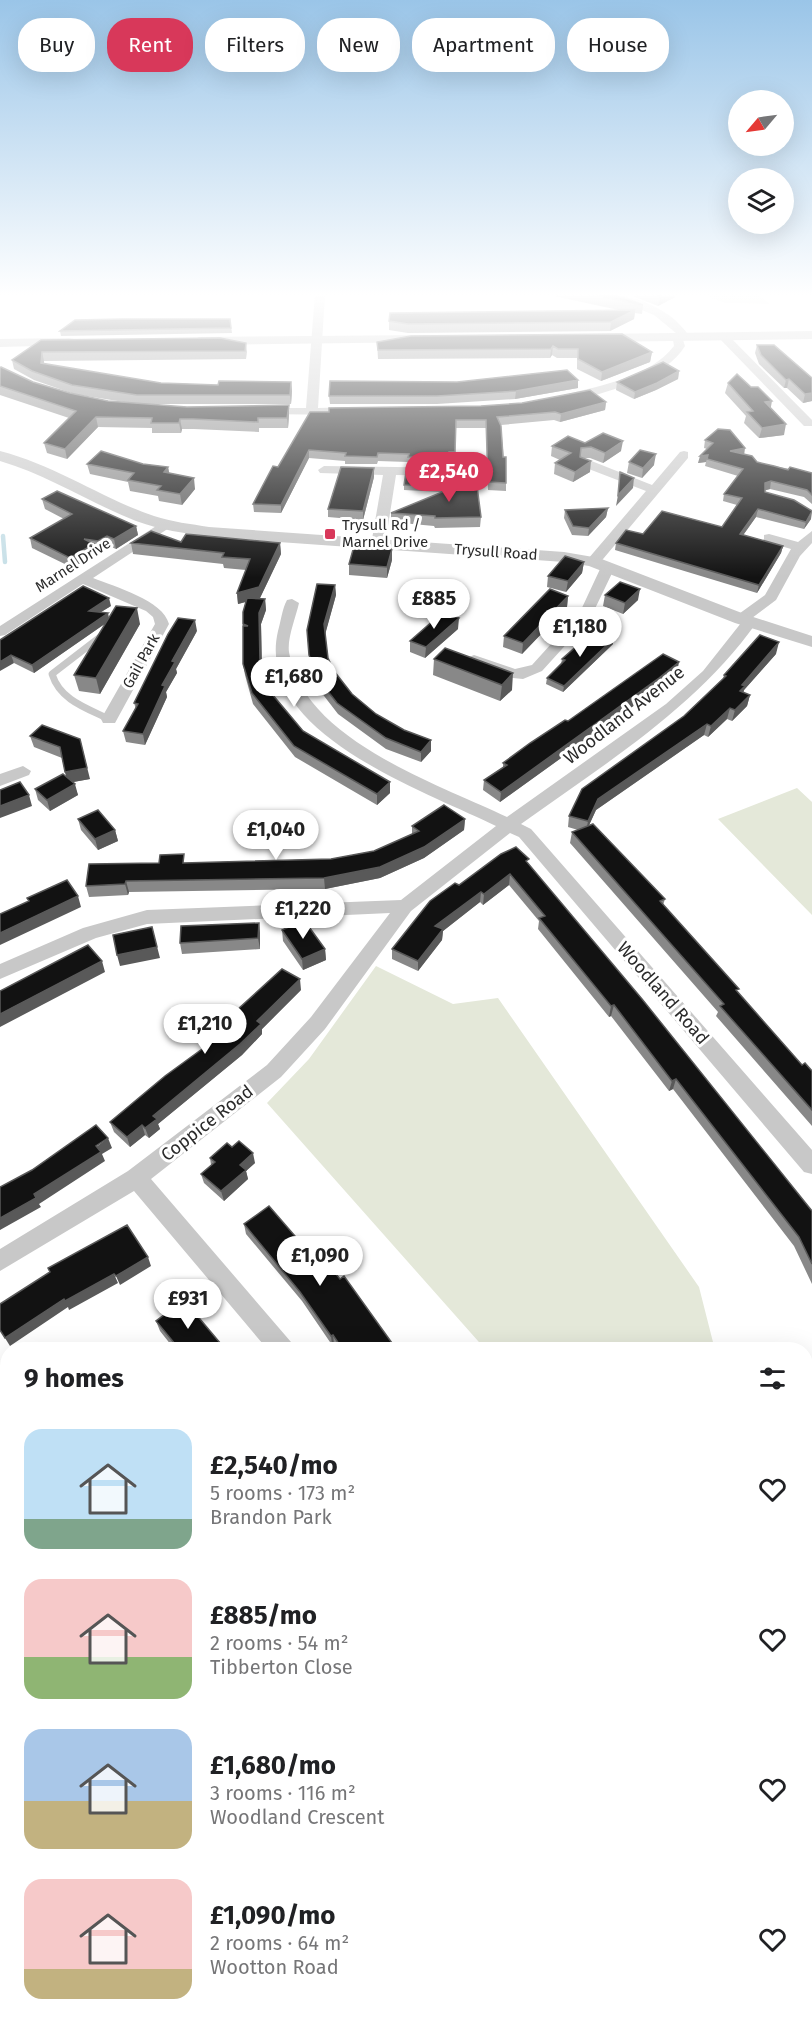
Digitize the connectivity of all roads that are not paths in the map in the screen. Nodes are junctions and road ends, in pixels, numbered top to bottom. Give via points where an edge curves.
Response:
1 (314, 389) edge
2 (603, 389) edge
3 (774, 389) edge
4 (559, 399) edge
5 (363, 410) edge
6 (255, 411) edge
7 (312, 412) junction
8 (808, 423) dead end
9 (684, 454) dead end
10 (0, 456) edge
11 (585, 463) edge
12 (324, 470) dead end
13 (390, 472) junction
14 (467, 472) dead end
15 (654, 490) junction
16 (164, 525) junction
17 (812, 536) edge
18 (769, 538) dead end
19 (378, 545) junction
20 (800, 547) junction
21 (600, 565) junction
22 (82, 578) junction
23 (292, 603) dead end
24 (745, 620) junction
25 (0, 632) edge
26 (104, 634) edge
27 (812, 642) edge
28 (469, 658) edge
29 (109, 718) joint
30 (23, 771) dead end
31 (0, 780) edge
32 (510, 824) junction
33 (405, 906) junction
34 (0, 972) edge
35 (812, 1165) edge
36 (136, 1178) junction
37 (0, 1261) edge
38 (276, 1342) edge

1 - 7 street
2 - 4 street
3 - 8 street
5 - 7 street
6 - 7 street
9 - 15 street
10 - 16 street, Trysull Road via 42,468
11 - 15 street
12 - 13 street
13 - 14 street
13 - 19 street
15 - 21 street
16 - 19 street, Trysull Road
16 - 22 street, Marnel Drive
17 - 20 street, Woodland Avenue
18 - 20 street
19 - 21 street, Trysull Road via 564,557
20 - 24 street, Woodland Avenue via 771,597
21 - 24 street, Trysull Road
21 - 28 street via 586,614 537,668 523,674 513,673
22 - 25 street, Marnel Drive
22 - 29 street, Gail Park via 151,608 162,624
23 - 32 street, Woodland Road via 282,651 295,691 309,712 329,731 376,761
24 - 27 street, Trysull Road
24 - 32 street, Woodland Avenue via 708,674 672,707
26 - 29 lane via 52,674 58,690 67,698
30 - 31 street
32 - 33 street, Coppice Road
32 - 35 street, Woodland Road via 525,833
33 - 34 street via 147,917 113,923
33 - 36 street, Coppice Road via 318,1023 274,1071
36 - 37 street, Coppice Road
36 - 38 street

